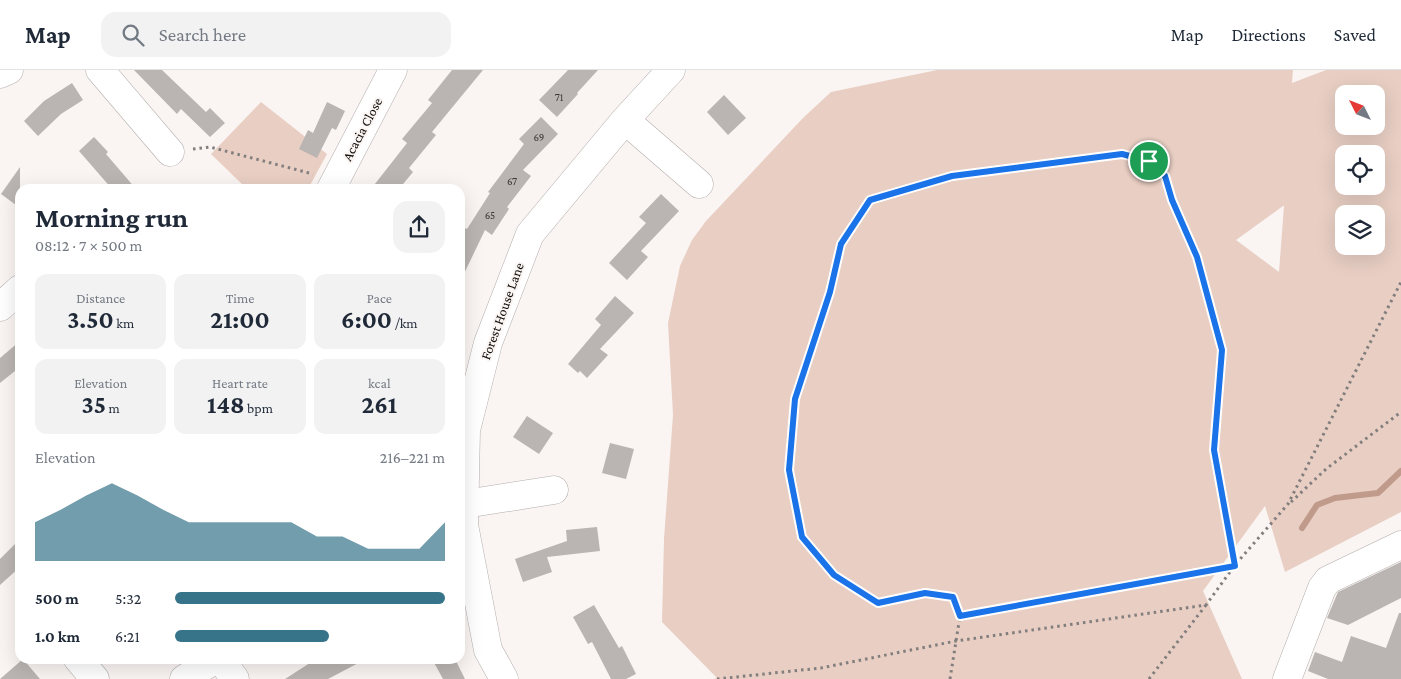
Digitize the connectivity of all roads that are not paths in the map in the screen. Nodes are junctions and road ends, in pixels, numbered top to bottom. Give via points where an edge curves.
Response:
1 (9, 70) edge
2 (100, 70) edge
3 (393, 70) edge
4 (670, 70) edge
5 (0, 74) edge
6 (625, 120) junction
7 (170, 152) road end
8 (333, 184) edge
9 (699, 184) dead end
10 (15, 294) edge
11 (0, 307) edge
12 (465, 459) edge
13 (554, 490) dead end
14 (465, 517) edge
15 (465, 529) edge
16 (1401, 545) edge
17 (82, 664) edge
18 (210, 664) edge
19 (222, 664) edge
20 (1292, 668) edge
21 (95, 679) edge
22 (184, 679) edge
23 (235, 679) edge
24 (504, 679) edge

1 - 5 street
2 - 7 street
3 - 8 street, Acacia Close
4 - 6 street, Forest House Lane
6 - 9 street
6 - 12 street, Forest House Lane via 530,234 488,343 466,430
10 - 11 street
13 - 14 street
15 - 24 street, Forest House Lane via 488,650
16 - 20 street via 1328,580 1322,588
17 - 21 street
18 - 22 street
19 - 23 street

